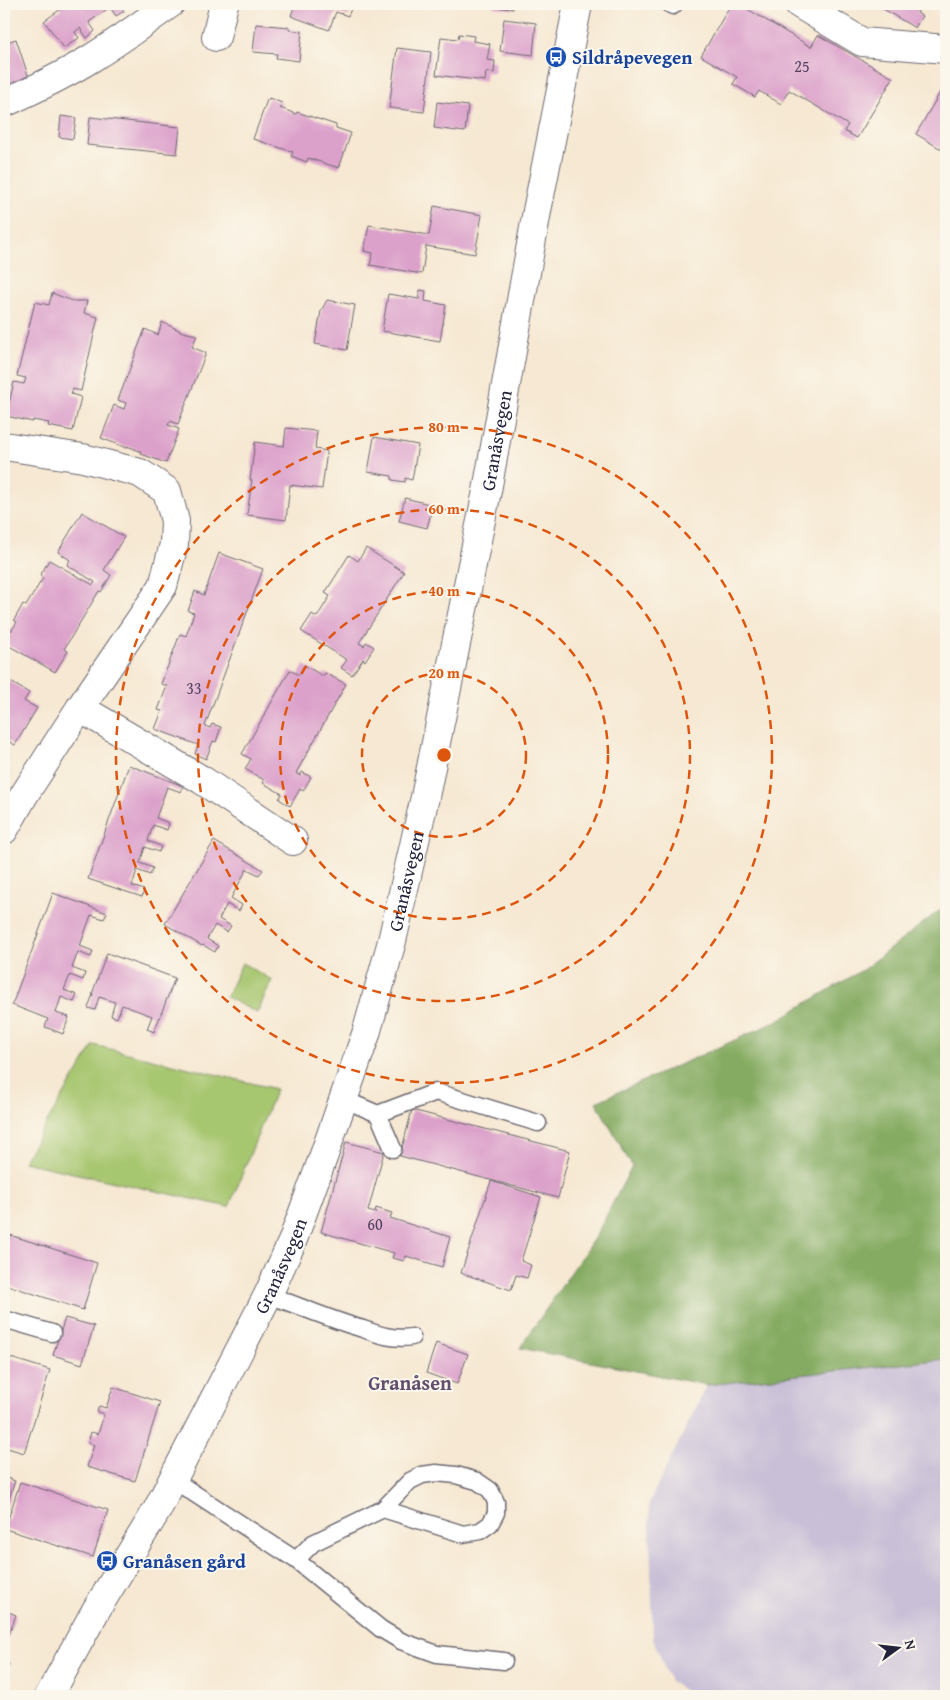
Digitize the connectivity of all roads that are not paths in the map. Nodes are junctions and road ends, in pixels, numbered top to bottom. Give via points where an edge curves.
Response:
1 (170, 4) edge
2 (224, 4) edge
3 (578, 4) edge
4 (799, 4) edge
5 (216, 37) dead end
6 (946, 49) edge
7 (4, 103) edge
8 (4, 446) edge
9 (80, 708) junction
10 (4, 830) edge
11 (293, 841) dead end
12 (343, 1099) junction
13 (378, 1114) junction
14 (538, 1123) dead end
15 (393, 1149) dead end
16 (268, 1295) junction
17 (4, 1319) edge
18 (52, 1334) dead end
19 (412, 1337) dead end
20 (172, 1479) junction
21 (383, 1509) junction
22 (296, 1560) junction
23 (504, 1661) dead end
24 (49, 1696) edge

1 - 7 street via 88,60
2 - 5 street
3 - 12 street, Granåsvegen via 426,797 392,941 366,1034
4 - 6 street via 862,42
8 - 9 street via 82,458 140,473 167,491 175,521 174,544 163,586
9 - 10 street
9 - 11 street via 202,780
12 - 13 lane
12 - 16 street, Granåsvegen via 292,1242
13 - 14 lane via 436,1092
13 - 15 lane
16 - 19 lane via 390,1338
16 - 20 street, Granåsvegen
17 - 18 lane
20 - 22 lane
20 - 24 street, Granåsvegen
21 - 21 lane via 410,1481 436,1473 477,1481 490,1490 496,1502 496,1513 490,1524 480,1531 462,1534
21 - 22 lane via 313,1543
22 - 23 lane via 381,1630 401,1641 437,1654

